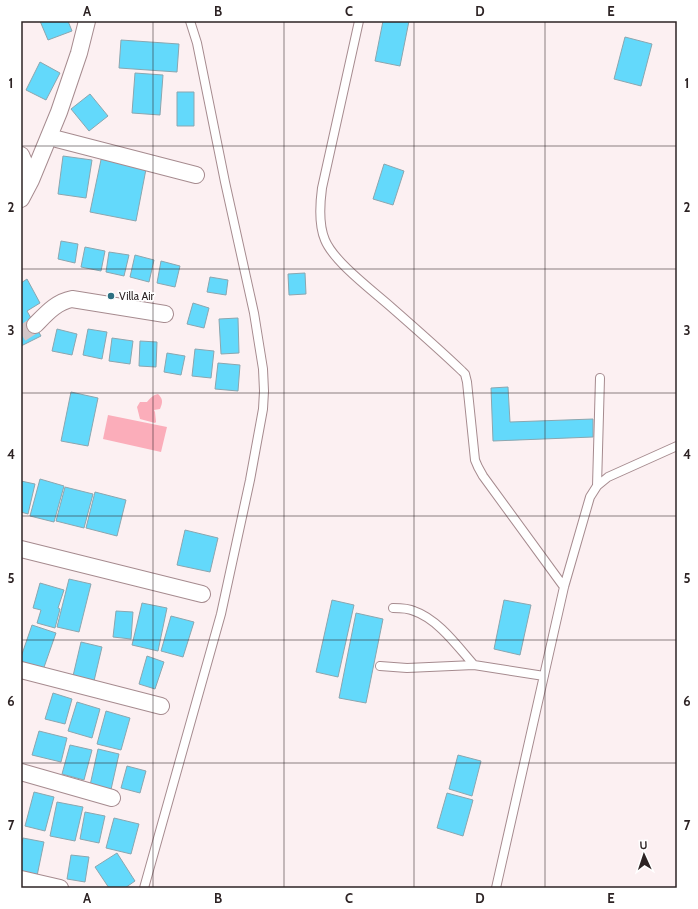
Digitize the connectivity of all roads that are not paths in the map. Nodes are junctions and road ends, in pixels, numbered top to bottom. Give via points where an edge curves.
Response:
1 (87, 21) edge
2 (190, 21) edge
3 (360, 21) edge
4 (49, 137) junction
5 (21, 155) edge
6 (196, 175) dead end
7 (31, 180) junction
8 (21, 200) edge
9 (165, 314) dead end
10 (35, 325) tunnel mouth
11 (600, 378) dead end
12 (677, 446) edge
13 (597, 486) junction
14 (21, 549) edge
15 (564, 587) junction
16 (202, 594) dead end
17 (393, 608) dead end
18 (474, 665) junction
19 (380, 666) dead end
20 (21, 670) edge
21 (544, 676) junction
22 (161, 706) dead end
23 (21, 772) edge
24 (112, 798) dead end
25 (21, 879) edge
26 (60, 888) edge
27 (144, 888) edge
28 (496, 888) edge

1 - 4 street via 79,53
2 - 27 lane via 197,43 254,313 264,391 248,488 221,614
3 - 15 lane via 322,188 320,211 324,239 336,257 353,274 465,374 473,447 478,467
4 - 6 street
4 - 7 street
5 - 7 street
7 - 8 street
9 - 10 street via 72,299 59,303
11 - 13 lane
12 - 13 lane via 608,477
13 - 15 lane via 590,497
14 - 16 street
15 - 21 lane
17 - 18 lane via 413,610 428,617
18 - 19 lane via 408,668
18 - 21 lane
20 - 22 street
21 - 28 lane
23 - 24 street
25 - 26 street

